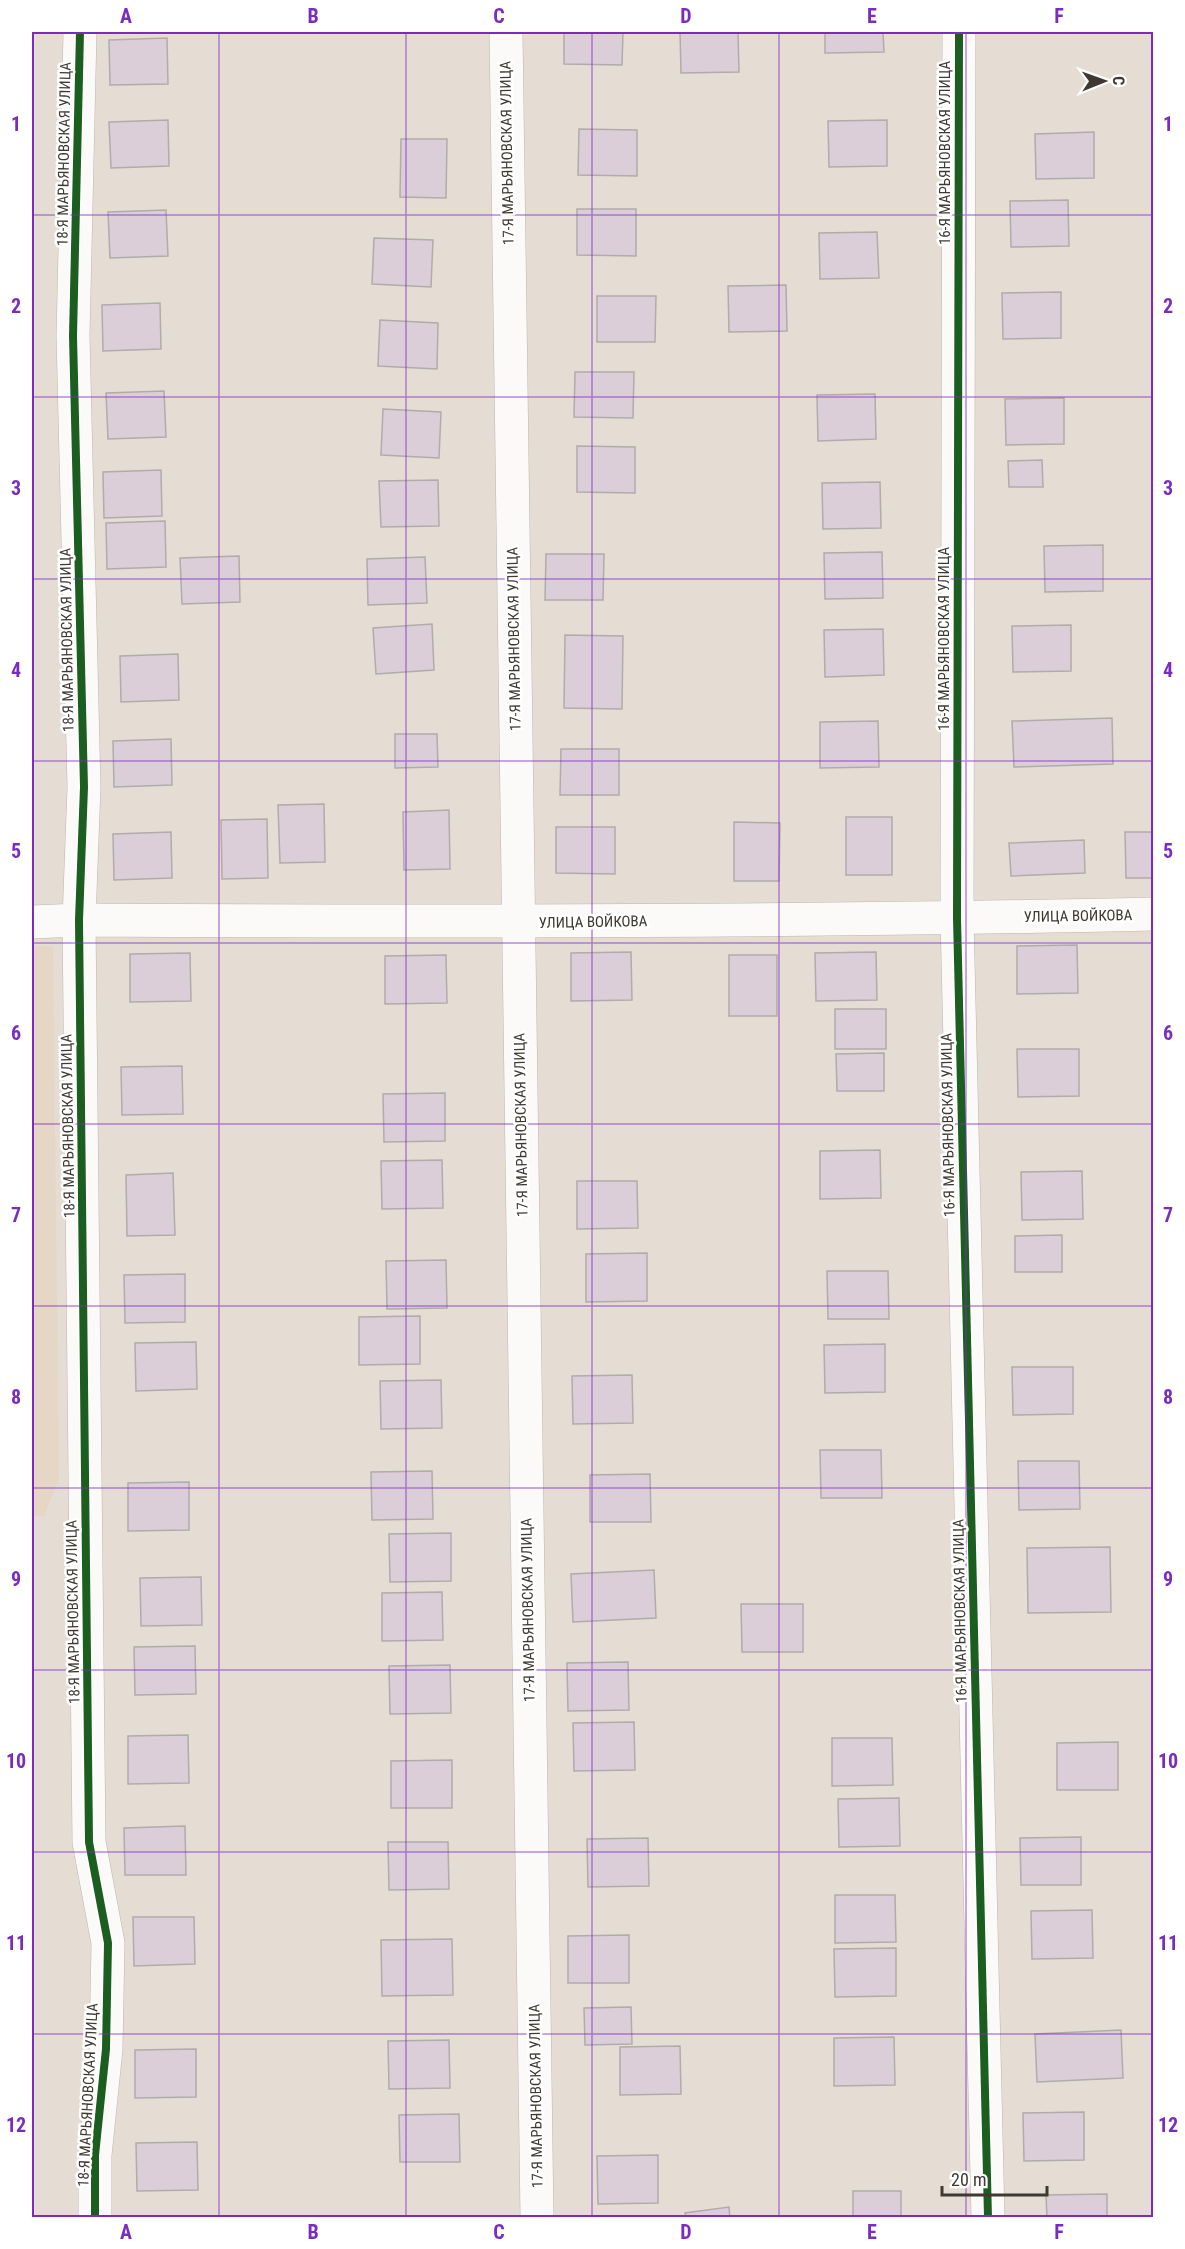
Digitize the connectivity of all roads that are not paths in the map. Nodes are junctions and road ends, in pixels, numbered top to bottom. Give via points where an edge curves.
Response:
1 (80, 32) edge
2 (506, 32) edge
3 (959, 32) edge
4 (1154, 914) edge
5 (957, 918) junction
6 (79, 921) junction
7 (32, 922) edge
8 (517, 922) junction
9 (95, 2217) edge
10 (537, 2217) edge
11 (988, 2217) edge

1 - 6 street, 18-Я МАРЬЯНОВСКАЯ УЛИЦА via 74,336 84,787
2 - 8 street, 17-Я МАРЬЯНОВСКАЯ УЛИЦА
3 - 5 street, 16-Я МАРЬЯНОВСКАЯ УЛИЦА
4 - 5 street, УЛИЦА ВОЙКОВА
5 - 8 street, УЛИЦА ВОЙКОВА
5 - 11 street, 16-Я МАРЬЯНОВСКАЯ УЛИЦА
6 - 7 street, УЛИЦА ВОЙКОВА
6 - 8 street, УЛИЦА ВОЙКОВА
6 - 9 street, 18-Я МАРЬЯНОВСКАЯ УЛИЦА via 89,1842 108,1943 106,2049 95,2155
8 - 10 street, 17-Я МАРЬЯНОВСКАЯ УЛИЦА

